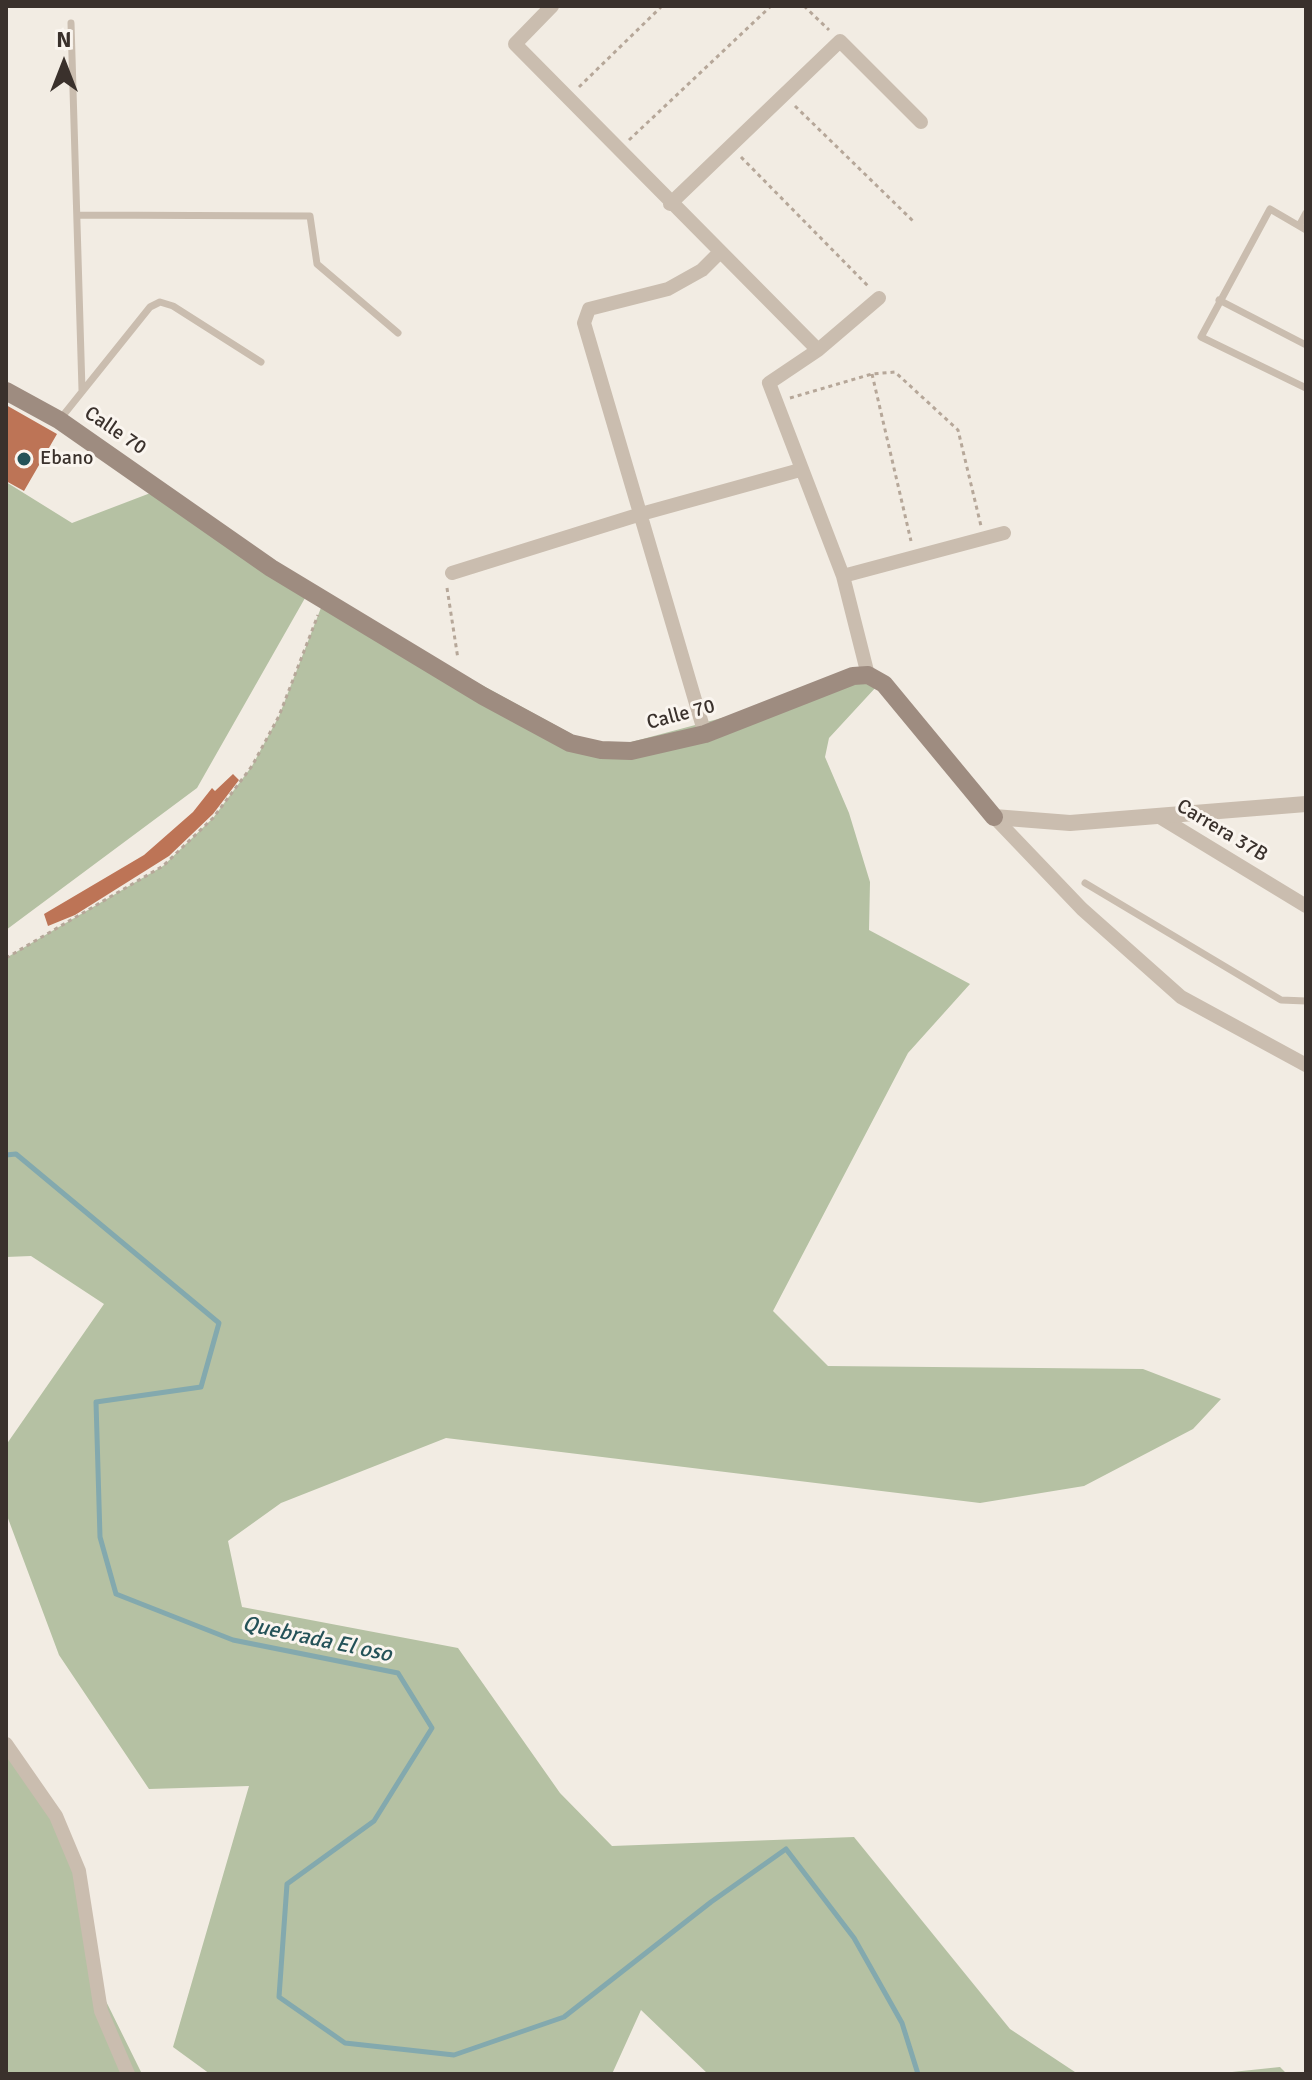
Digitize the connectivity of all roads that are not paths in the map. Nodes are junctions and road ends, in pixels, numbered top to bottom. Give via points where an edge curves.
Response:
1 (552, 6) edge
2 (71, 23) dead end
3 (921, 122) dead end
4 (670, 204) junction
5 (1306, 213) edge
6 (77, 215) junction
7 (1302, 228) edge
8 (720, 252) junction
9 (879, 298) road end
10 (1219, 300) junction
11 (398, 333) dead end
12 (1306, 345) edge
13 (818, 350) junction
14 (261, 362) dead end
15 (1306, 388) edge
16 (82, 390) junction
17 (6, 391) edge
18 (59, 420) junction
19 (800, 470) junction
20 (641, 514) junction
21 (1004, 533) dead end
22 (452, 573) road end
23 (843, 576) junction
24 (868, 675) junction
25 (705, 734) junction
26 (1306, 804) edge
27 (1158, 816) junction
28 (994, 817) junction
29 (1085, 883) dead end
30 (1306, 906) edge
31 (1306, 1001) edge
32 (1306, 1065) edge
33 (6, 1744) edge
34 (128, 2074) edge

1 - 4 street via 515,44
2 - 6 lane
3 - 4 street via 840,41
4 - 8 street
5 - 7 lane
6 - 11 lane via 310,216 317,264
6 - 16 lane
7 - 10 lane via 1270,209
8 - 13 street
8 - 20 street via 702,270 668,289 589,309 584,315
9 - 13 street
10 - 12 lane
10 - 15 lane via 1201,337
13 - 19 street via 769,383
14 - 16 lane via 160,302 150,307
16 - 18 lane
17 - 18 main road, Calle 70
18 - 25 main road, Calle 70 via 271,568 538,728 586,747 631,751
19 - 20 street
19 - 23 street
20 - 22 street
20 - 25 street
21 - 23 street
23 - 24 street
24 - 25 main road, Calle 70 via 853,676
24 - 28 main road via 884,684
26 - 27 street
27 - 28 street via 1070,823
27 - 30 street, Carrera 37B
28 - 32 street via 1082,909 1181,997
29 - 31 lane via 1281,1000
33 - 34 street via 56,1816 79,1871 101,2011

